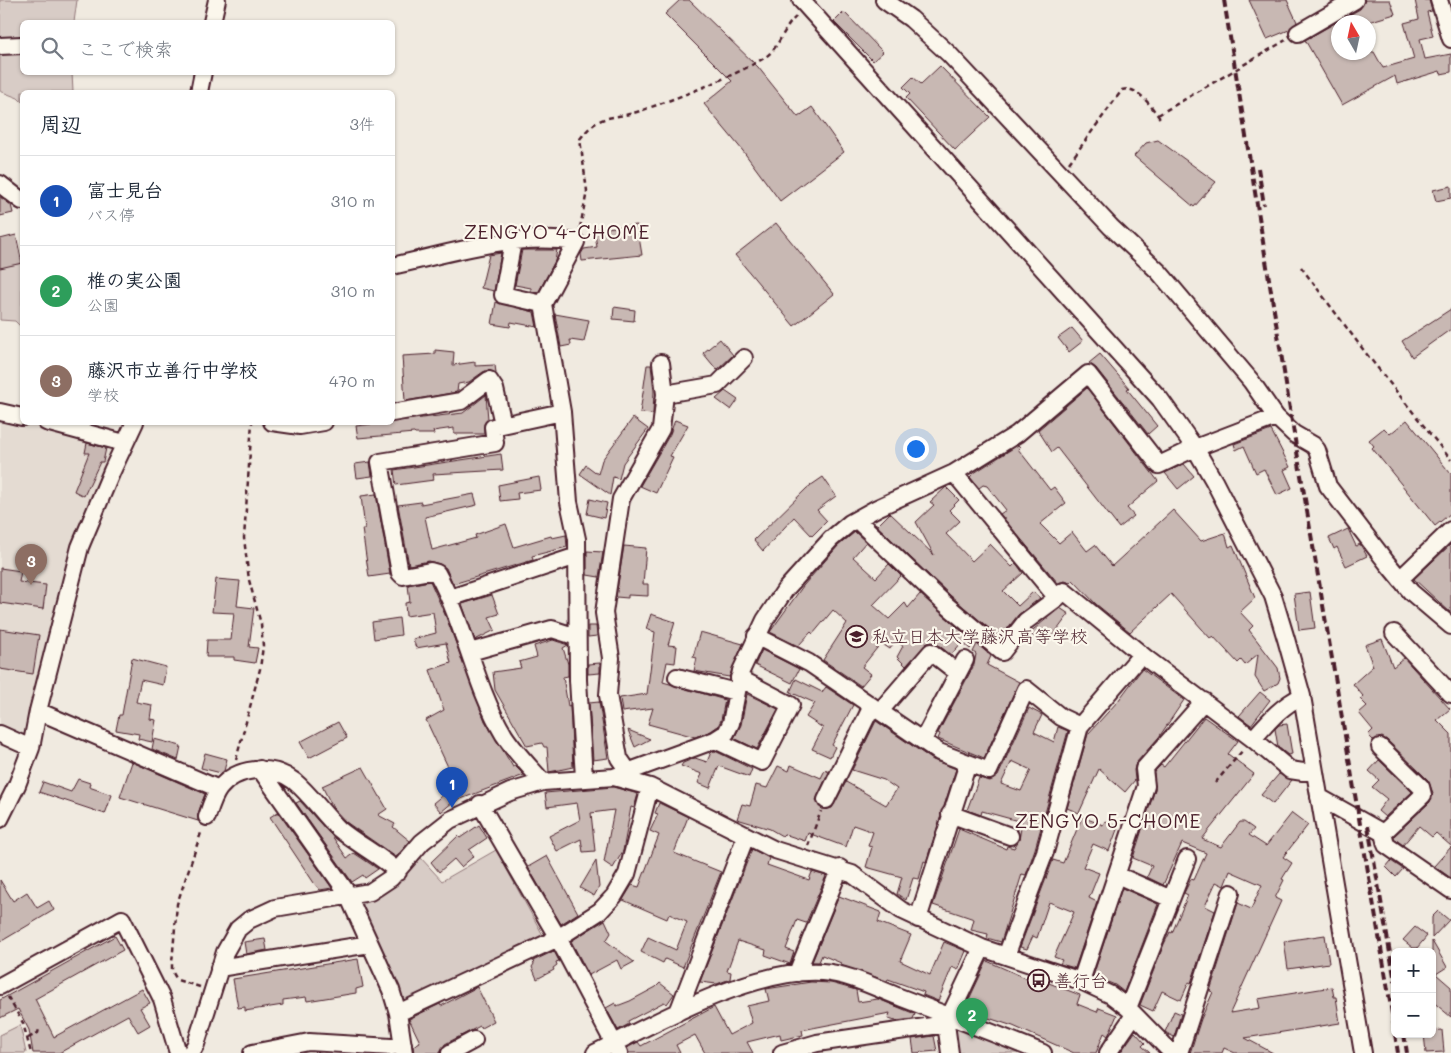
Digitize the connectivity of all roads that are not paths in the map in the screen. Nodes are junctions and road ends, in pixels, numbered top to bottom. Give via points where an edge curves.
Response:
1 (217, 0) edge
2 (884, 0) edge
3 (1355, 0) edge
4 (1439, 0) edge
5 (804, 4) edge
6 (212, 20) edge
7 (1298, 33) road end
8 (1451, 39) edge
9 (20, 45) edge
10 (0, 46) edge
11 (202, 75) edge
12 (199, 90) edge
13 (0, 184) edge
14 (20, 199) edge
15 (513, 241) junction
16 (395, 265) edge
17 (542, 304) junction
18 (744, 358) dead end
19 (661, 362) dead end
20 (664, 394) junction
21 (0, 412) edge
22 (395, 412) edge
23 (562, 412) junction
24 (20, 417) edge
25 (1276, 417) junction
26 (503, 424) junction
27 (57, 425) edge
28 (133, 425) edge
29 (293, 425) edge
30 (306, 425) edge
31 (124, 443) junction
32 (1195, 448) junction
33 (954, 473) junction
34 (857, 520) junction
35 (1451, 530) edge
36 (577, 556) junction
37 (1400, 579) junction
38 (450, 598) junction
39 (1057, 598) junction
40 (1451, 626) edge
41 (1394, 633) dead end
42 (756, 636) junction
43 (578, 637) junction
44 (470, 652) junction
45 (1141, 655) junction
46 (677, 677) dead end
47 (738, 685) junction
48 (1451, 694) edge
49 (1302, 696) junction
50 (1204, 701) junction
51 (876, 708) junction
52 (38, 711) junction
53 (1080, 726) junction
54 (0, 734) edge
55 (1253, 739) junction
56 (715, 740) junction
57 (923, 740) junction
58 (1380, 747) dead end
59 (31, 748) junction
60 (968, 763) junction
61 (260, 769) junction
62 (1314, 771) junction
63 (621, 774) junction
64 (584, 778) junction
65 (543, 782) junction
66 (650, 787) junction
67 (219, 789) junction
68 (1319, 797) junction
69 (826, 800) road end
70 (480, 804) junction
71 (950, 814) junction
72 (206, 817) road end
73 (0, 818) edge
74 (1384, 833) junction
75 (746, 836) junction
76 (1010, 836) dead end
77 (1187, 859) dead end
78 (840, 868) junction
79 (398, 872) junction
80 (1117, 875) junction
81 (1450, 889) edge
82 (1231, 893) dead end
83 (348, 897) junction
84 (1171, 899) junction
85 (918, 918) junction
86 (558, 938) junction
87 (370, 944) junction
88 (982, 948) junction
89 (1006, 956) junction
90 (219, 968) junction
91 (797, 973) junction
92 (1081, 982) junction
93 (0, 986) edge
94 (678, 1012) junction
95 (1131, 1012) junction
96 (398, 1013) junction
97 (948, 1020) junction
98 (474, 1040) dead end
99 (404, 1048) edge
100 (617, 1048) edge
101 (178, 1053) edge
102 (191, 1053) edge
103 (252, 1053) edge
104 (450, 1053) edge
105 (595, 1053) edge
106 (782, 1053) edge
107 (950, 1053) edge
108 (1044, 1053) edge
109 (1108, 1053) edge
110 (1172, 1053) edge
111 (1179, 1053) edge
112 (1363, 1053) edge

1 - 6 street
2 - 25 street via 949,54 1061,175 1180,294 1252,382
3 - 7 street
4 - 8 street
5 - 32 street via 1160,399
9 - 10 street
11 - 12 street
13 - 14 street
15 - 16 street
15 - 17 street via 503,295
15 - 17 street via 544,238 576,242
17 - 23 street
18 - 20 street via 717,385
19 - 20 street
20 - 63 street via 661,429 621,500 604,613 611,658 608,695
21 - 24 street
22 - 26 street via 461,401 490,380
23 - 26 street
23 - 36 street
25 - 32 street
25 - 37 street via 1317,450 1328,486
26 - 38 street via 493,427 495,444 380,462 400,573 403,576 430,571 437,573
27 - 31 street
28 - 31 street
29 - 30 street
31 - 52 street via 80,547
32 - 33 street via 1159,465 1088,374 1017,434
32 - 49 street via 1272,596
33 - 34 street
33 - 39 street
34 - 39 street via 944,603 1002,652 1026,621
34 - 42 street via 831,539 804,566
35 - 37 street
36 - 38 street
36 - 43 street
37 - 40 street via 1410,592
38 - 44 street
39 - 45 street via 1064,592
41 - 48 street
42 - 47 street
42 - 51 street via 810,662
43 - 44 street via 552,629
43 - 64 street
44 - 65 street via 505,736
45 - 50 street
45 - 53 street
46 - 47 street
47 - 56 street via 731,723 726,733
47 - 56 street via 791,705 762,762
49 - 55 street via 1276,712
49 - 62 street
50 - 55 street
50 - 80 street via 1144,769 1146,786
51 - 57 street
51 - 57 street via 931,652 961,667
51 - 69 street
52 - 59 street
52 - 67 street
53 - 60 street via 1061,717 1026,689 989,771
53 - 89 street via 1045,852
54 - 59 street
55 - 62 street via 1290,770
56 - 63 street
57 - 60 street via 939,752
58 - 74 street via 1420,787 1423,795
59 - 73 street
60 - 71 street
61 - 67 street via 232,777
61 - 79 street via 277,771 296,783 337,827
61 - 83 street
62 - 68 street
63 - 64 street
63 - 66 street
64 - 65 street
65 - 70 street
66 - 75 street
66 - 86 street via 627,874 614,896 600,911
67 - 72 street
68 - 74 street
68 - 112 street
70 - 79 street via 450,820 422,842
70 - 86 street
71 - 76 street
71 - 85 street
74 - 81 street via 1386,845
75 - 78 street via 774,850
75 - 94 street
77 - 84 street
78 - 85 street via 885,900
78 - 91 street
79 - 83 street via 382,886
80 - 84 street
80 - 92 street
82 - 111 street
83 - 87 street
83 - 90 street via 261,913 238,929
84 - 95 street
85 - 88 street
86 - 96 street
86 - 100 street
87 - 90 street
87 - 96 street
88 - 89 street
88 - 97 street
89 - 92 street
90 - 102 street
91 - 94 street via 754,982
91 - 97 street via 842,975
92 - 95 street via 1111,996
93 - 101 street via 122,920 162,999
94 - 100 street
95 - 109 street
95 - 110 street
96 - 99 street
97 - 106 street via 817,1043
97 - 107 street
97 - 108 street
98 - 104 street
99 - 103 street via 309,1042
100 - 105 street

